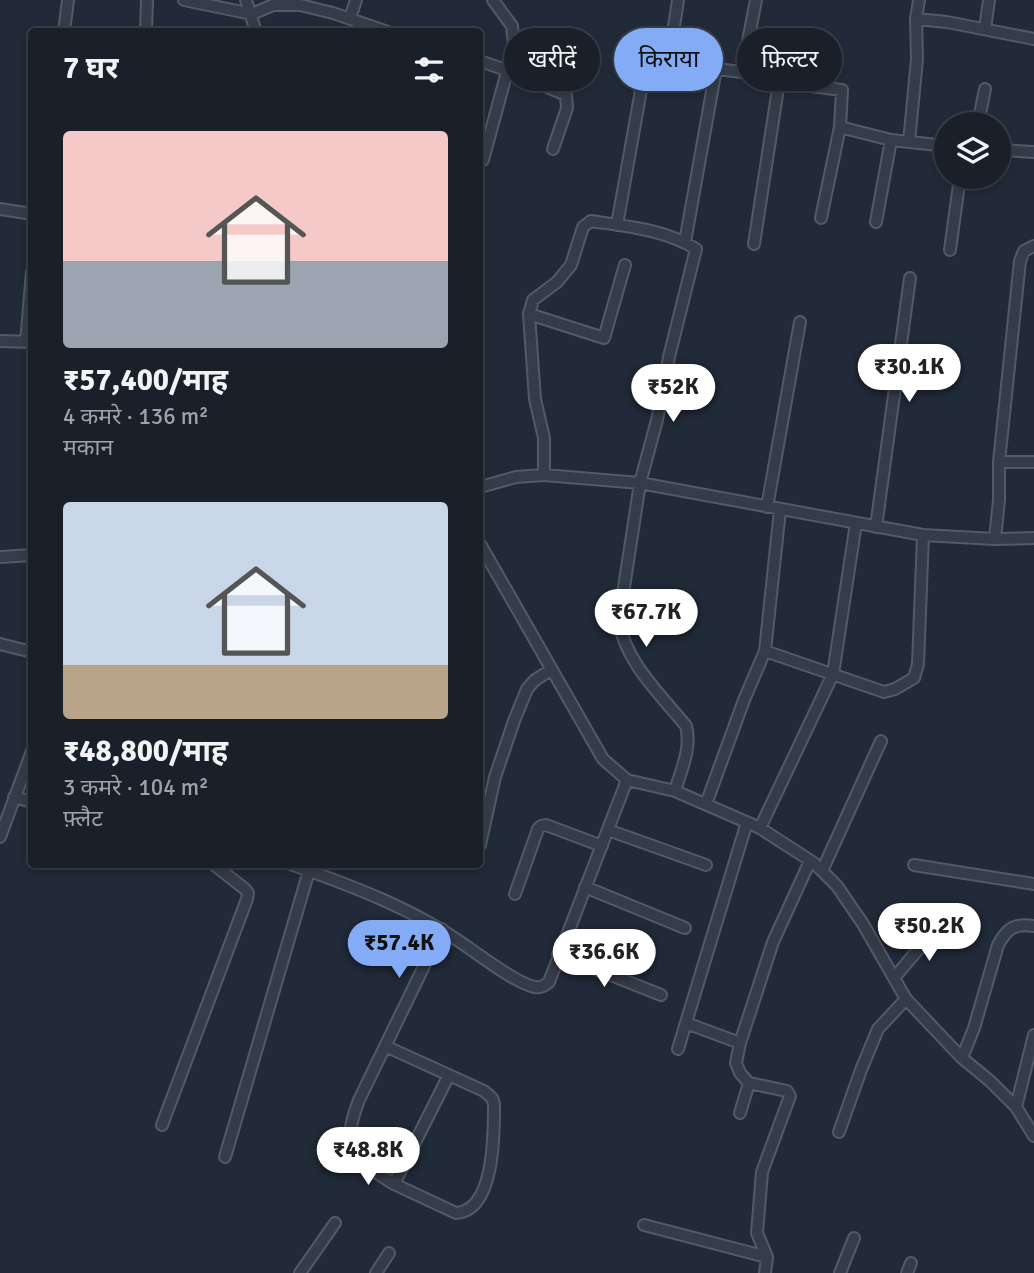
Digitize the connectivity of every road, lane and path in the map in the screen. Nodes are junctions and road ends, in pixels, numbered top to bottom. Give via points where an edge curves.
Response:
1 (68, 0) edge
2 (146, 0) edge
3 (184, 0) edge
4 (246, 0) edge
5 (356, 0) edge
6 (493, 0) edge
7 (678, 0) edge
8 (756, 0) edge
9 (919, 0) edge
10 (989, 0) edge
11 (273, 2) edge
12 (252, 13) junction
13 (350, 18) junction
14 (916, 19) junction
15 (64, 28) edge
16 (146, 28) edge
17 (255, 28) edge
18 (376, 28) edge
19 (512, 28) edge
20 (674, 28) edge
21 (751, 28) edge
22 (985, 29) junction
23 (1034, 38) edge
24 (483, 62) edge
25 (504, 69) edge
26 (504, 89) edge
27 (985, 89) dead end
28 (556, 91) edge
29 (641, 91) edge
30 (712, 91) edge
31 (778, 91) edge
32 (842, 91) edge
33 (980, 112) edge
34 (840, 127) junction
35 (891, 140) junction
36 (909, 142) junction
37 (934, 145) edge
38 (554, 149) dead end
39 (1011, 151) edge
40 (1034, 152) edge
41 (484, 160) dead end
42 (958, 189) edge
43 (0, 209) edge
44 (28, 213) edge
45 (821, 218) dead end
46 (876, 222) dead end
47 (617, 225) junction
48 (685, 242) junction
49 (754, 244) dead end
50 (1034, 246) edge
51 (950, 250) dead end
52 (625, 265) dead end
53 (910, 278) dead end
54 (529, 313) junction
55 (800, 322) dead end
56 (0, 341) edge
57 (28, 342) edge
58 (999, 462) junction
59 (1034, 462) edge
60 (544, 475) junction
61 (640, 483) junction
62 (483, 486) edge
63 (768, 507) junction
64 (780, 510) junction
65 (856, 523) junction
66 (876, 527) junction
67 (923, 535) junction
68 (1034, 538) edge
69 (995, 540) junction
70 (483, 549) edge
71 (28, 555) edge
72 (0, 556) edge
73 (0, 645) edge
74 (28, 651) edge
75 (765, 651) junction
76 (551, 670) junction
77 (833, 674) junction
78 (881, 741) dead end
79 (28, 762) edge
80 (627, 780) junction
81 (675, 791) junction
82 (15, 797) junction
83 (28, 801) edge
84 (706, 804) junction
85 (747, 822) junction
86 (760, 828) junction
87 (608, 830) junction
88 (483, 831) edge
89 (0, 837) edge
90 (602, 846) junction
91 (810, 860) junction
92 (706, 865) dead end
93 (914, 865) dead end
94 (218, 868) edge
95 (310, 868) edge
96 (822, 871) junction
97 (1034, 884) edge
98 (585, 887) junction
99 (515, 894) dead end
100 (938, 926) dead end
101 (1034, 926) edge
102 (685, 928) dead end
103 (442, 929) junction
104 (558, 954) junction
105 (894, 978) junction
106 (661, 995) dead end
107 (906, 999) junction
108 (686, 1023) junction
109 (1034, 1035) edge
110 (740, 1043) junction
111 (385, 1046) junction
112 (678, 1049) dead end
113 (1031, 1057) edge
114 (962, 1058) junction
115 (449, 1075) junction
116 (749, 1083) junction
117 (1016, 1107) junction
118 (740, 1113) dead end
119 (162, 1125) dead end
120 (839, 1132) dead end
121 (1034, 1136) edge
122 (225, 1157) dead end
123 (394, 1184) junction
124 (335, 1223) dead end
125 (644, 1225) dead end
126 (854, 1238) dead end
127 (389, 1253) dead end
128 (766, 1257) junction
129 (300, 1273) edge
130 (376, 1273) edge
131 (765, 1273) edge
132 (840, 1273) edge

1 - 15 street
2 - 16 street
3 - 12 street
4 - 12 street
5 - 13 street
6 - 19 street
7 - 20 street
8 - 21 street
9 - 14 street
10 - 22 street
11 - 12 street
11 - 13 street
12 - 17 street
13 - 18 street
14 - 22 street
14 - 36 street
22 - 23 street
24 - 25 street
26 - 41 street
27 - 33 street
28 - 38 street via 566,95 567,108
29 - 47 street
30 - 48 street
31 - 49 street
32 - 34 street
34 - 35 street
34 - 45 street
35 - 36 street
35 - 46 street
36 - 37 street
39 - 40 street
42 - 51 street
43 - 44 street
47 - 48 street
47 - 54 street via 591,221 583,227 572,265 533,300
48 - 61 street via 696,248
50 - 58 street via 1024,251 1020,261
52 - 54 street via 604,338
53 - 66 street
54 - 60 street
55 - 63 street
56 - 57 street
58 - 59 street
58 - 69 street
60 - 61 street
60 - 62 street
61 - 63 street
61 - 81 street via 619,620 621,637 636,663 689,737
63 - 64 street
64 - 65 street
64 - 75 street
65 - 66 street
65 - 77 street
66 - 67 street
67 - 69 street
67 - 77 street via 914,678 884,692
68 - 69 street
70 - 76 street
71 - 72 street
73 - 74 street
75 - 77 street
75 - 84 street
76 - 80 street via 603,759
76 - 88 street via 527,689 495,777
77 - 86 street
78 - 96 street
79 - 82 street
80 - 81 street
80 - 87 street
81 - 84 street
82 - 83 street
82 - 89 street
84 - 85 street
85 - 86 street
85 - 108 street
86 - 91 street
87 - 90 street
87 - 92 street
90 - 98 street
90 - 99 street via 541,826
91 - 96 street
91 - 110 street via 773,942
93 - 97 street
94 - 119 street via 245,889 247,899
95 - 103 street
95 - 122 street
96 - 105 street via 863,924
98 - 102 street
98 - 104 street
100 - 105 street
101 - 114 street via 1021,924 1005,932
103 - 104 street via 537,988 549,982
103 - 111 street
104 - 106 street
105 - 107 street
107 - 114 street
107 - 120 street via 878,1029
108 - 110 street
108 - 112 street
109 - 113 street
110 - 116 street via 736,1063
111 - 115 street
111 - 123 street via 349,1124 349,1139 366,1167
113 - 117 street
114 - 117 street
115 - 123 street
115 - 123 street via 492,1098 494,1118 484,1191 474,1206 456,1213
116 - 118 street
116 - 128 street via 787,1091 790,1097 762,1172 757,1233
117 - 121 street
124 - 129 street
125 - 128 street
126 - 132 street
127 - 130 street
128 - 131 street

